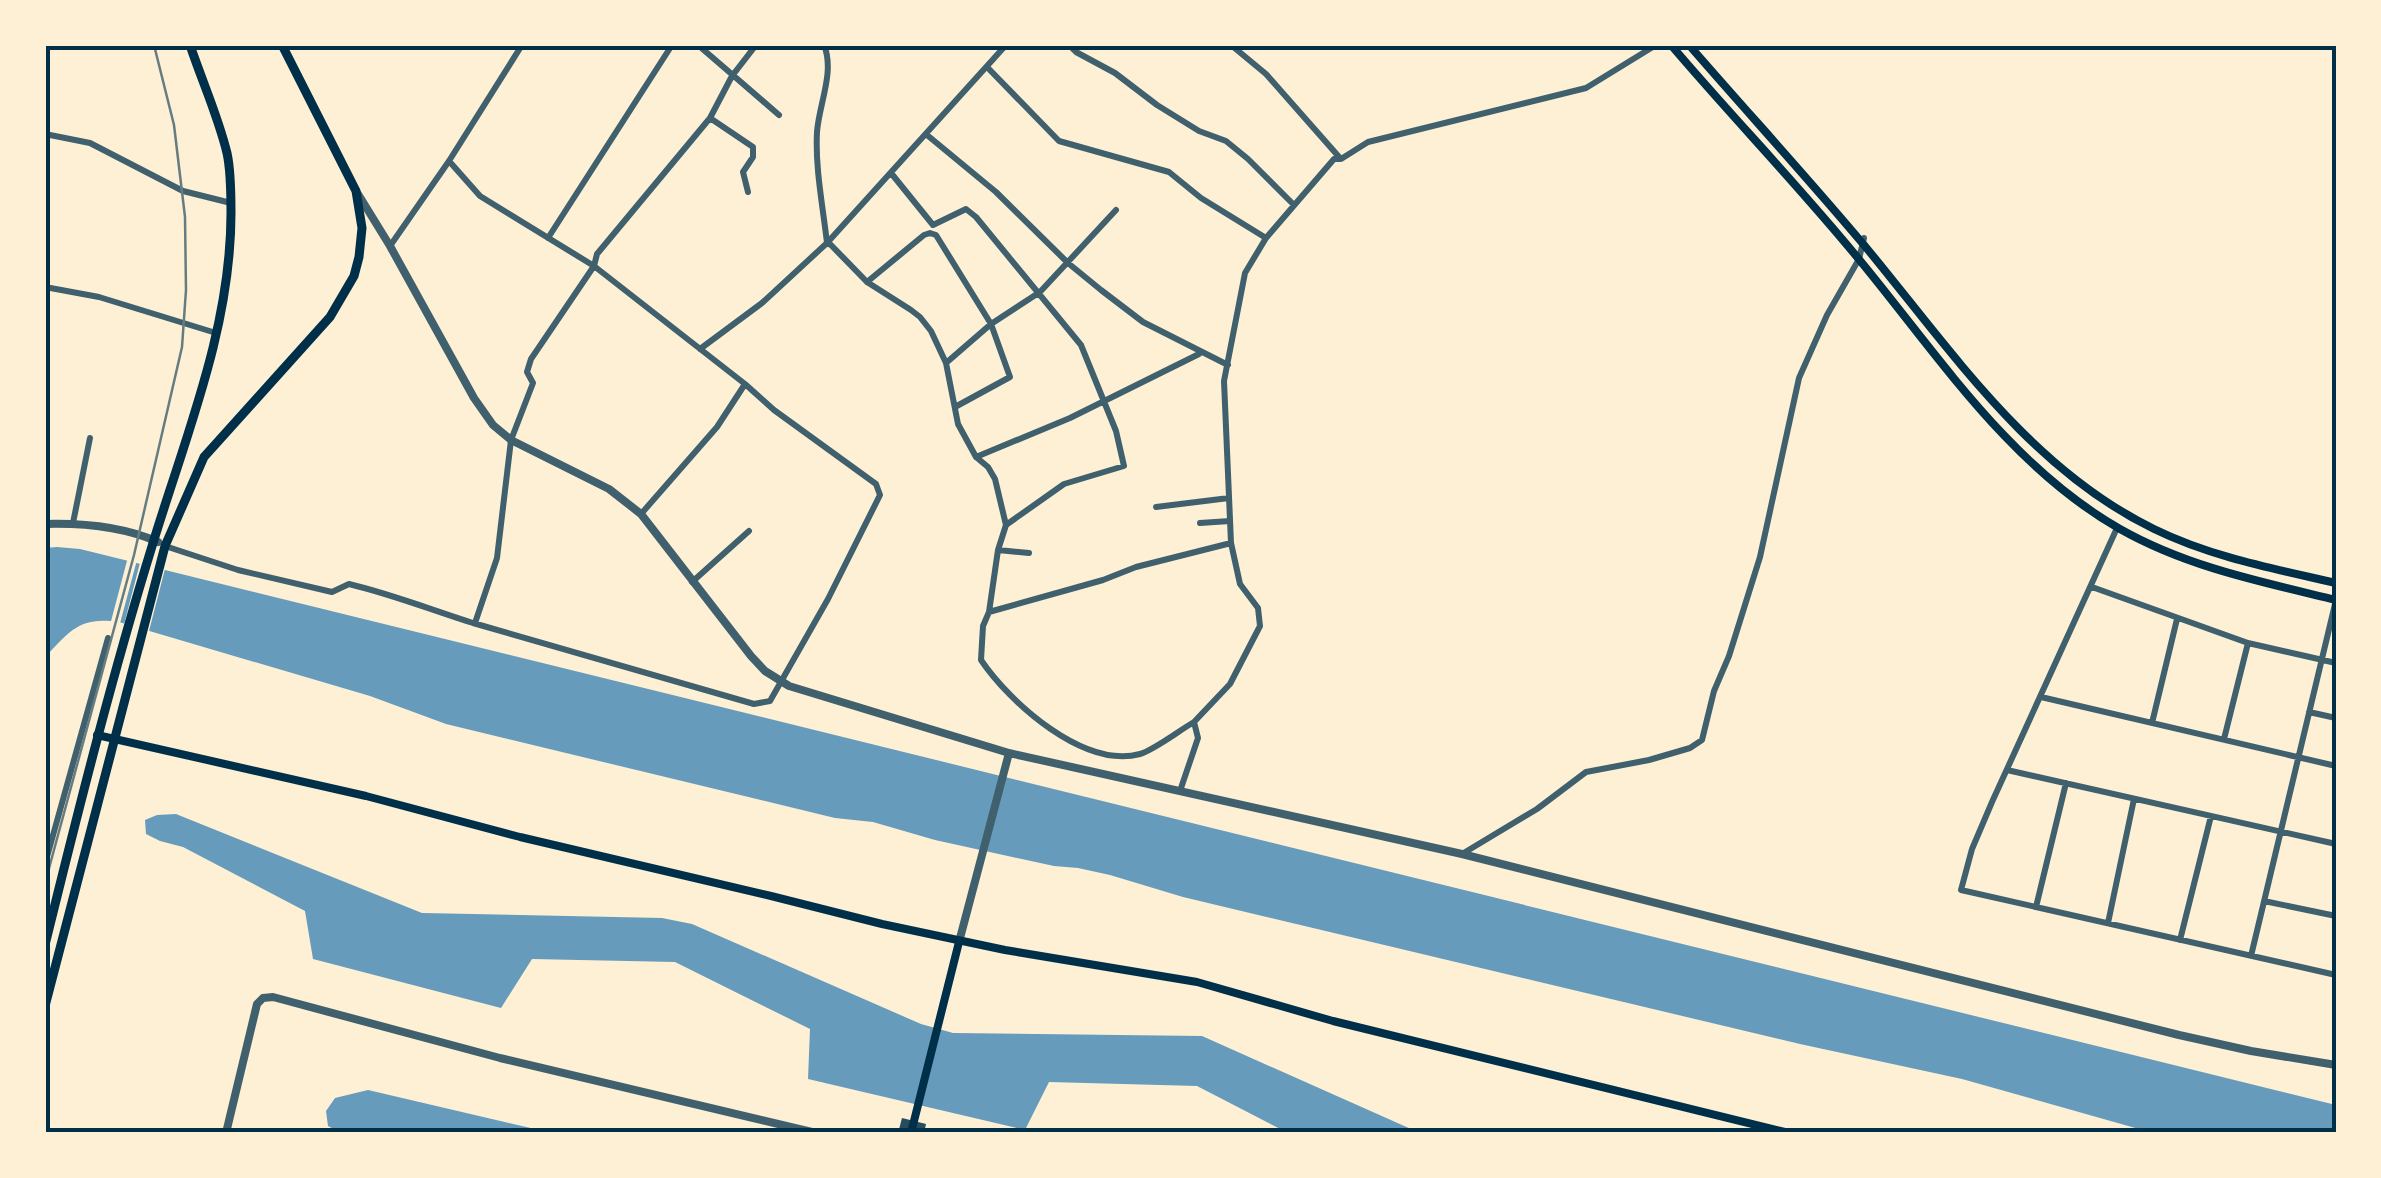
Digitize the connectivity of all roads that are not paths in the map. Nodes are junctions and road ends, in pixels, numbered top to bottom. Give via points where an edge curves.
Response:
1 (190, 45) edge
2 (282, 45) edge
3 (522, 45) edge
4 (672, 45) edge
5 (698, 45) edge
6 (756, 45) edge
7 (824, 45) edge
8 (1006, 45) edge
9 (1068, 45) edge
10 (1231, 45) edge
11 (1656, 45) edge
12 (1671, 45) edge
13 (1690, 45) edge
14 (987, 67) junction
15 (732, 76) junction
16 (779, 115) dead end
17 (710, 118) junction
18 (45, 134) edge
19 (927, 134) junction
20 (1341, 159) junction
21 (449, 160) junction
22 (891, 173) junction
23 (356, 191) junction
24 (748, 192) dead end
25 (231, 203) junction
26 (1294, 205) junction
27 (1116, 210) dead end
28 (932, 225) junction
29 (936, 236) junction
30 (548, 238) junction
31 (1266, 238) junction
32 (1863, 240) junction
33 (827, 243) junction
34 (390, 246) junction
35 (1859, 259) junction
36 (1068, 263) junction
37 (594, 266) junction
38 (867, 282) junction
39 (45, 288) edge
40 (1040, 292) junction
41 (991, 324) junction
42 (218, 334) junction
43 (700, 349) junction
44 (1200, 353) junction
45 (946, 362) junction
46 (1228, 365) junction
47 (745, 384) junction
48 (1104, 401) junction
49 (955, 406) junction
50 (90, 438) dead end
51 (510, 440) junction
52 (186, 446) junction
53 (204, 457) junction
54 (976, 457) junction
55 (2049, 458) junction
56 (2039, 471) junction
57 (1229, 498) junction
58 (1156, 507) dead end
59 (641, 514) junction
60 (1230, 522) junction
61 (73, 523) junction
62 (1200, 523) dead end
63 (45, 524) edge
64 (1006, 525) junction
65 (2117, 528) junction
66 (750, 531) dead end
67 (153, 543) junction
68 (1230, 544) junction
69 (164, 549) junction
70 (998, 550) junction
71 (1029, 553) dead end
72 (2302, 575) junction
73 (692, 582) junction
74 (2336, 583) edge
75 (2092, 587) junction
76 (2298, 591) junction
77 (2336, 600) edge
78 (989, 612) junction
79 (2177, 619) junction
80 (475, 623) junction
81 (108, 638) dead end
82 (2248, 643) junction
83 (2322, 660) junction
84 (2336, 663) edge
85 (780, 682) junction
86 (2041, 697) junction
87 (2309, 712) junction
88 (2336, 718) edge
89 (1194, 722) junction
90 (2152, 722) junction
91 (97, 735) junction
92 (116, 739) junction
93 (2224, 740) junction
94 (1009, 753) junction
95 (2298, 757) junction
96 (2336, 766) edge
97 (2007, 770) junction
98 (2066, 783) junction
99 (1180, 791) junction
100 (2134, 799) junction
101 (2211, 816) junction
102 (2281, 832) junction
103 (2336, 844) edge
104 (1462, 854) junction
105 (45, 864) edge
106 (2264, 900) junction
107 (2036, 907) junction
108 (2336, 916) edge
109 (2108, 923) junction
110 (2180, 940) junction
111 (959, 942) junction
112 (45, 946) edge
113 (2251, 956) junction
114 (2336, 975) edge
115 (45, 1006) edge
116 (2336, 1065) edge
117 (226, 1133) edge
118 (816, 1133) edge
119 (911, 1133) edge
120 (1788, 1133) edge

1 - 25 main road via 228,155
2 - 23 main road
3 - 21 street
4 - 30 street
5 - 15 street
6 - 15 street
7 - 33 street via 828,67 817,132
8 - 14 street
9 - 26 street via 1199,131 1226,141
10 - 20 street via 1266,74
11 - 20 street via 1586,88 1368,142
12 - 35 main road
13 - 32 main road
14 - 19 street
14 - 31 street via 1059,141 1168,172
15 - 16 street
15 - 17 street
17 - 24 street via 752,147 754,156 742,172
17 - 37 street via 597,254
18 - 25 street via 90,142 183,191
19 - 22 street
19 - 36 street
20 - 26 street
21 - 30 street via 480,196
21 - 34 street
22 - 28 street
22 - 33 street
23 - 34 street
23 - 53 main road via 362,228 344,296
25 - 42 main road
26 - 31 street
27 - 36 street
28 - 29 street
28 - 40 street via 966,210
29 - 38 street via 924,235
29 - 41 street
30 - 37 street
31 - 46 street via 1245,273
32 - 35 street
32 - 55 main road via 1972,379
33 - 38 street
33 - 43 street
34 - 51 street via 474,398
35 - 56 main road
35 - 104 street via 1799,378 1760,557 1702,740 1649,760 1586,772
36 - 40 street
36 - 44 street via 1144,322
37 - 43 street
37 - 51 street via 531,359 527,372 533,383
38 - 45 street via 920,316
39 - 42 street via 99,297
40 - 41 street
40 - 48 street via 1082,344
41 - 45 street
41 - 49 street via 1010,377
42 - 52 main road
43 - 47 street
44 - 46 street
44 - 48 street
45 - 49 street
46 - 57 street
47 - 59 street
47 - 85 street via 870,478 880,495
48 - 54 street
48 - 64 street via 1124,466 1064,484
49 - 54 street
50 - 61 street
51 - 59 street via 609,489
51 - 80 street via 497,558
52 - 53 main road
52 - 67 main road
53 - 69 main road
54 - 64 street via 995,478
55 - 56 main road
55 - 72 main road via 2155,529
56 - 65 main road
57 - 58 street
57 - 60 street
59 - 73 street
60 - 62 street
60 - 68 street
61 - 63 street
61 - 67 street
64 - 70 street
65 - 75 street
65 - 76 main road via 2208,568
66 - 73 street
67 - 69 street
67 - 91 main road
68 - 78 street
68 - 89 street via 1260,626 1230,684
69 - 80 street via 332,592 348,584 374,590
69 - 92 main road
70 - 71 street
70 - 78 street
72 - 74 main road
72 - 76 main road
73 - 85 street
75 - 79 street
75 - 86 street
76 - 77 main road
77 - 83 street
78 - 89 street via 981,660 1008,694 1076,745 1141,754
79 - 82 street
79 - 90 street
80 - 85 street via 754,704 770,701
81 - 105 street
82 - 83 street
82 - 93 street
83 - 84 street
83 - 87 street
85 - 94 street
86 - 90 street
86 - 97 street
87 - 88 street
87 - 95 street
89 - 99 street via 1198,738
90 - 93 street
91 - 92 main road
91 - 112 main road
92 - 111 main road
92 - 115 main road
93 - 95 street
94 - 99 street
94 - 111 street
95 - 96 street
95 - 102 street
97 - 98 street
97 - 107 street via 1972,849 1962,890
98 - 100 street
98 - 107 street
99 - 104 street
100 - 101 street
100 - 109 street
101 - 102 street
101 - 110 street
102 - 103 street
102 - 106 street
104 - 116 street via 2096,1016
106 - 108 street
106 - 113 street
107 - 109 street
109 - 110 street
110 - 113 street
111 - 119 main road
111 - 120 main road via 1197,982
113 - 114 street
117 - 118 street via 258,1004 273,997

